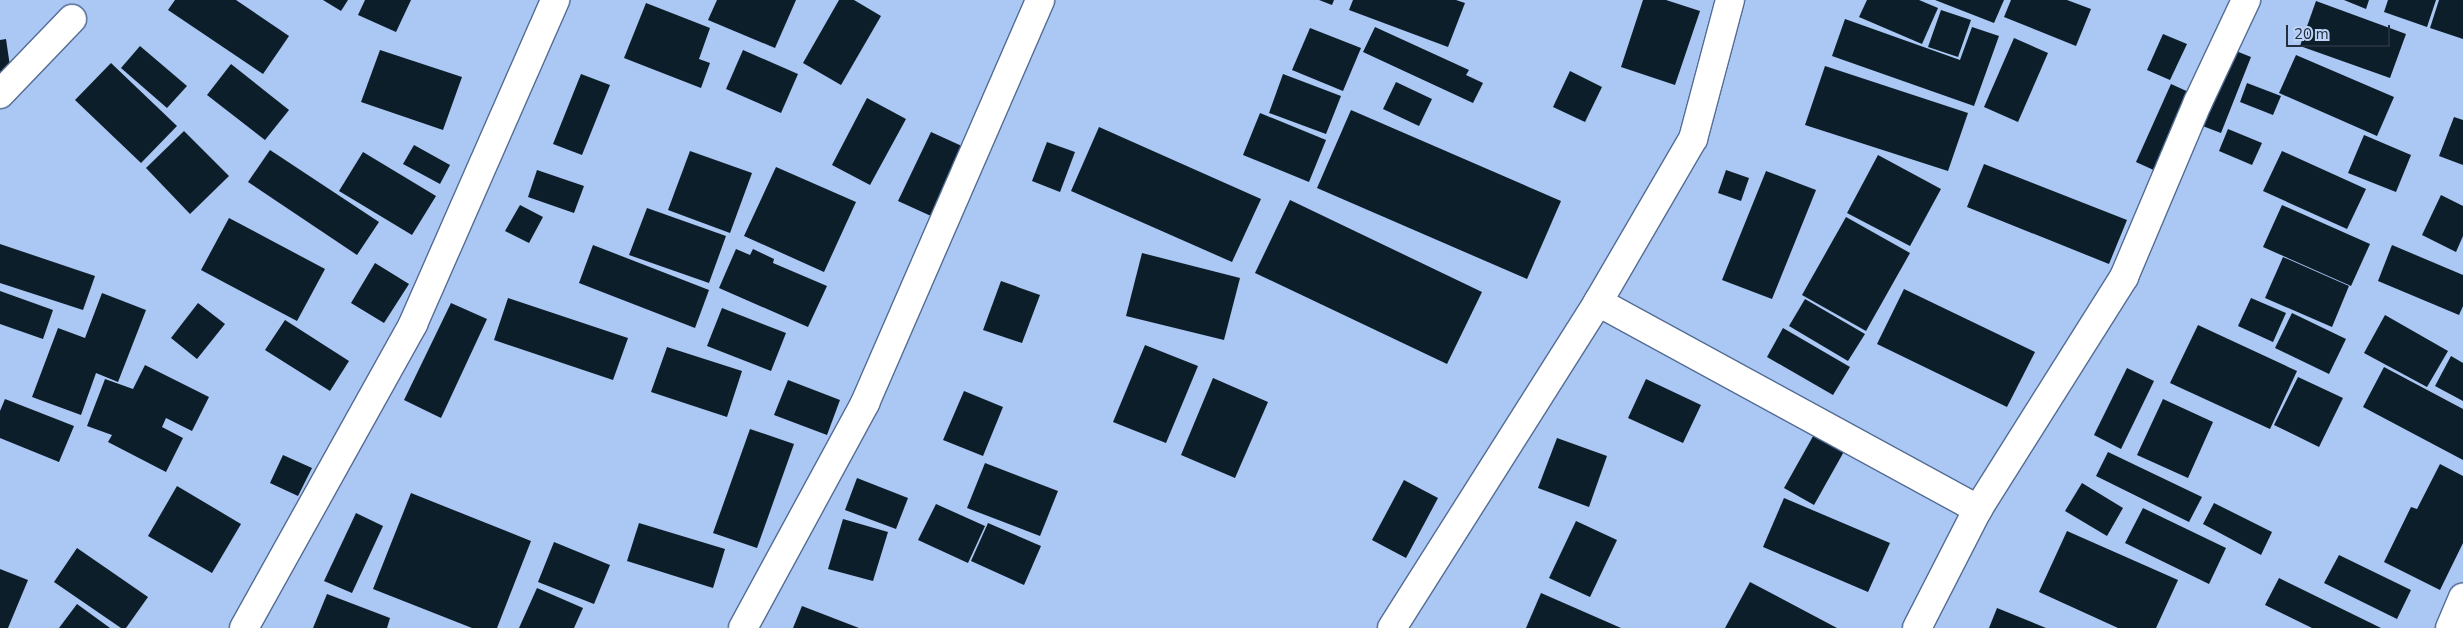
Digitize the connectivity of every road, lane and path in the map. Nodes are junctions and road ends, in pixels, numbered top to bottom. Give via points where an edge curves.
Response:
1 (555, 0) edge
2 (1040, 0) edge
3 (1730, 0) edge
4 (2246, 0) edge
5 (72, 19) dead end
6 (0, 94) edge
7 (1598, 302) junction
8 (1978, 509) junction
9 (2463, 598) edge
10 (244, 628) edge
11 (743, 628) edge
12 (1392, 628) edge
13 (1917, 628) edge
14 (2450, 628) edge

1 - 10 street via 413,324
2 - 11 street via 864,403
3 - 7 street via 1693,139
4 - 8 street via 2198,102 2124,276
5 - 6 street
7 - 8 street
7 - 12 street
8 - 13 street
9 - 14 street

